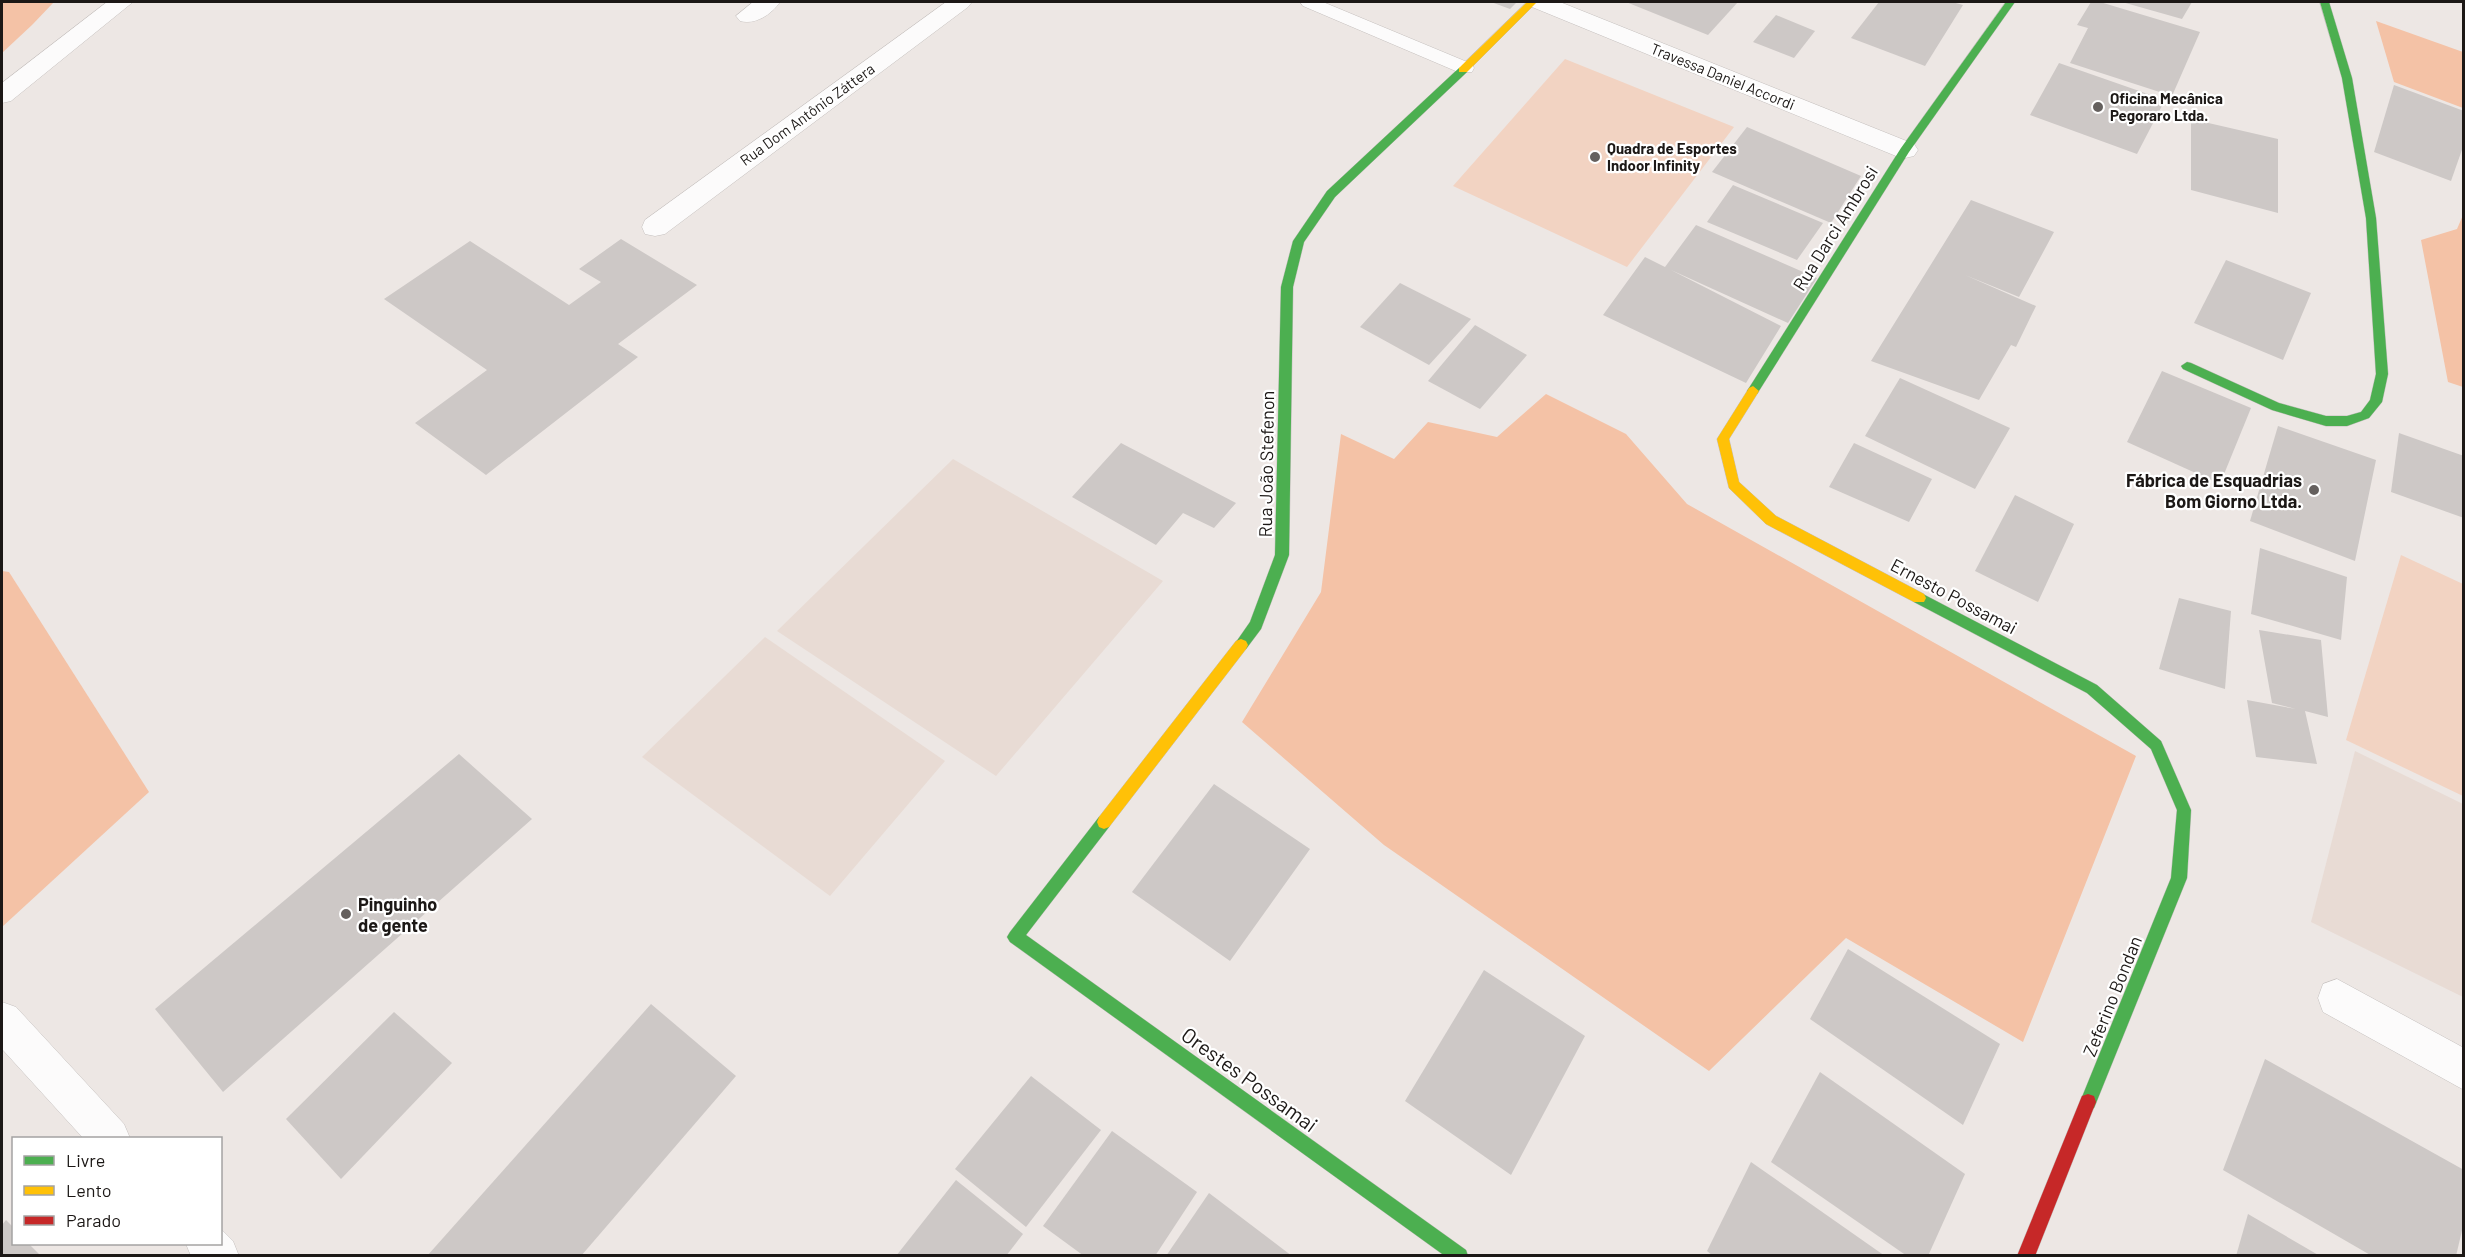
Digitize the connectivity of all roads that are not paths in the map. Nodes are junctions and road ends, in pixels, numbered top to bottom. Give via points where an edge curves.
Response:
1 (121, 2) edge
2 (768, 2) edge
3 (960, 2) edge
4 (1309, 2) edge
5 (1532, 2) edge
6 (1540, 2) edge
7 (2010, 2) edge
8 (2324, 2) edge
9 (747, 16) dead end
10 (1466, 68) junction
11 (2, 95) edge
12 (1905, 150) junction
13 (655, 227) dead end
14 (2187, 366) dead end
15 (1733, 484) joint
16 (2156, 745) joint
17 (1015, 937) joint
18 (2337, 998) dead end
19 (2, 1021) edge
20 (2463, 1070) edge
21 (109, 1137) edge
22 (1460, 1256) edge
23 (2026, 1256) edge

1 - 11 street
2 - 9 street
3 - 13 street, Rua Dom Antônio Záttera
4 - 10 lane
5 - 10 street, Rua João Stefenon
6 - 12 street, Travessa Daniel Accordi
7 - 12 street, Rua Darci Ambrosi
8 - 14 street via 2347,78 2371,218 2382,374 2379,396 2366,415 2331,423 2293,414
10 - 17 street, Rua João Stefenon via 1331,194 1299,241 1287,286 1282,555 1256,625
12 - 15 street, Rua Darci Ambrosi via 1723,439
15 - 16 street, Ernesto Possamai via 1771,520 2092,688
16 - 23 street, Zeferino Bondan via 2184,810 2179,878
17 - 22 street, Orestes Possamai
18 - 20 street
19 - 21 street

